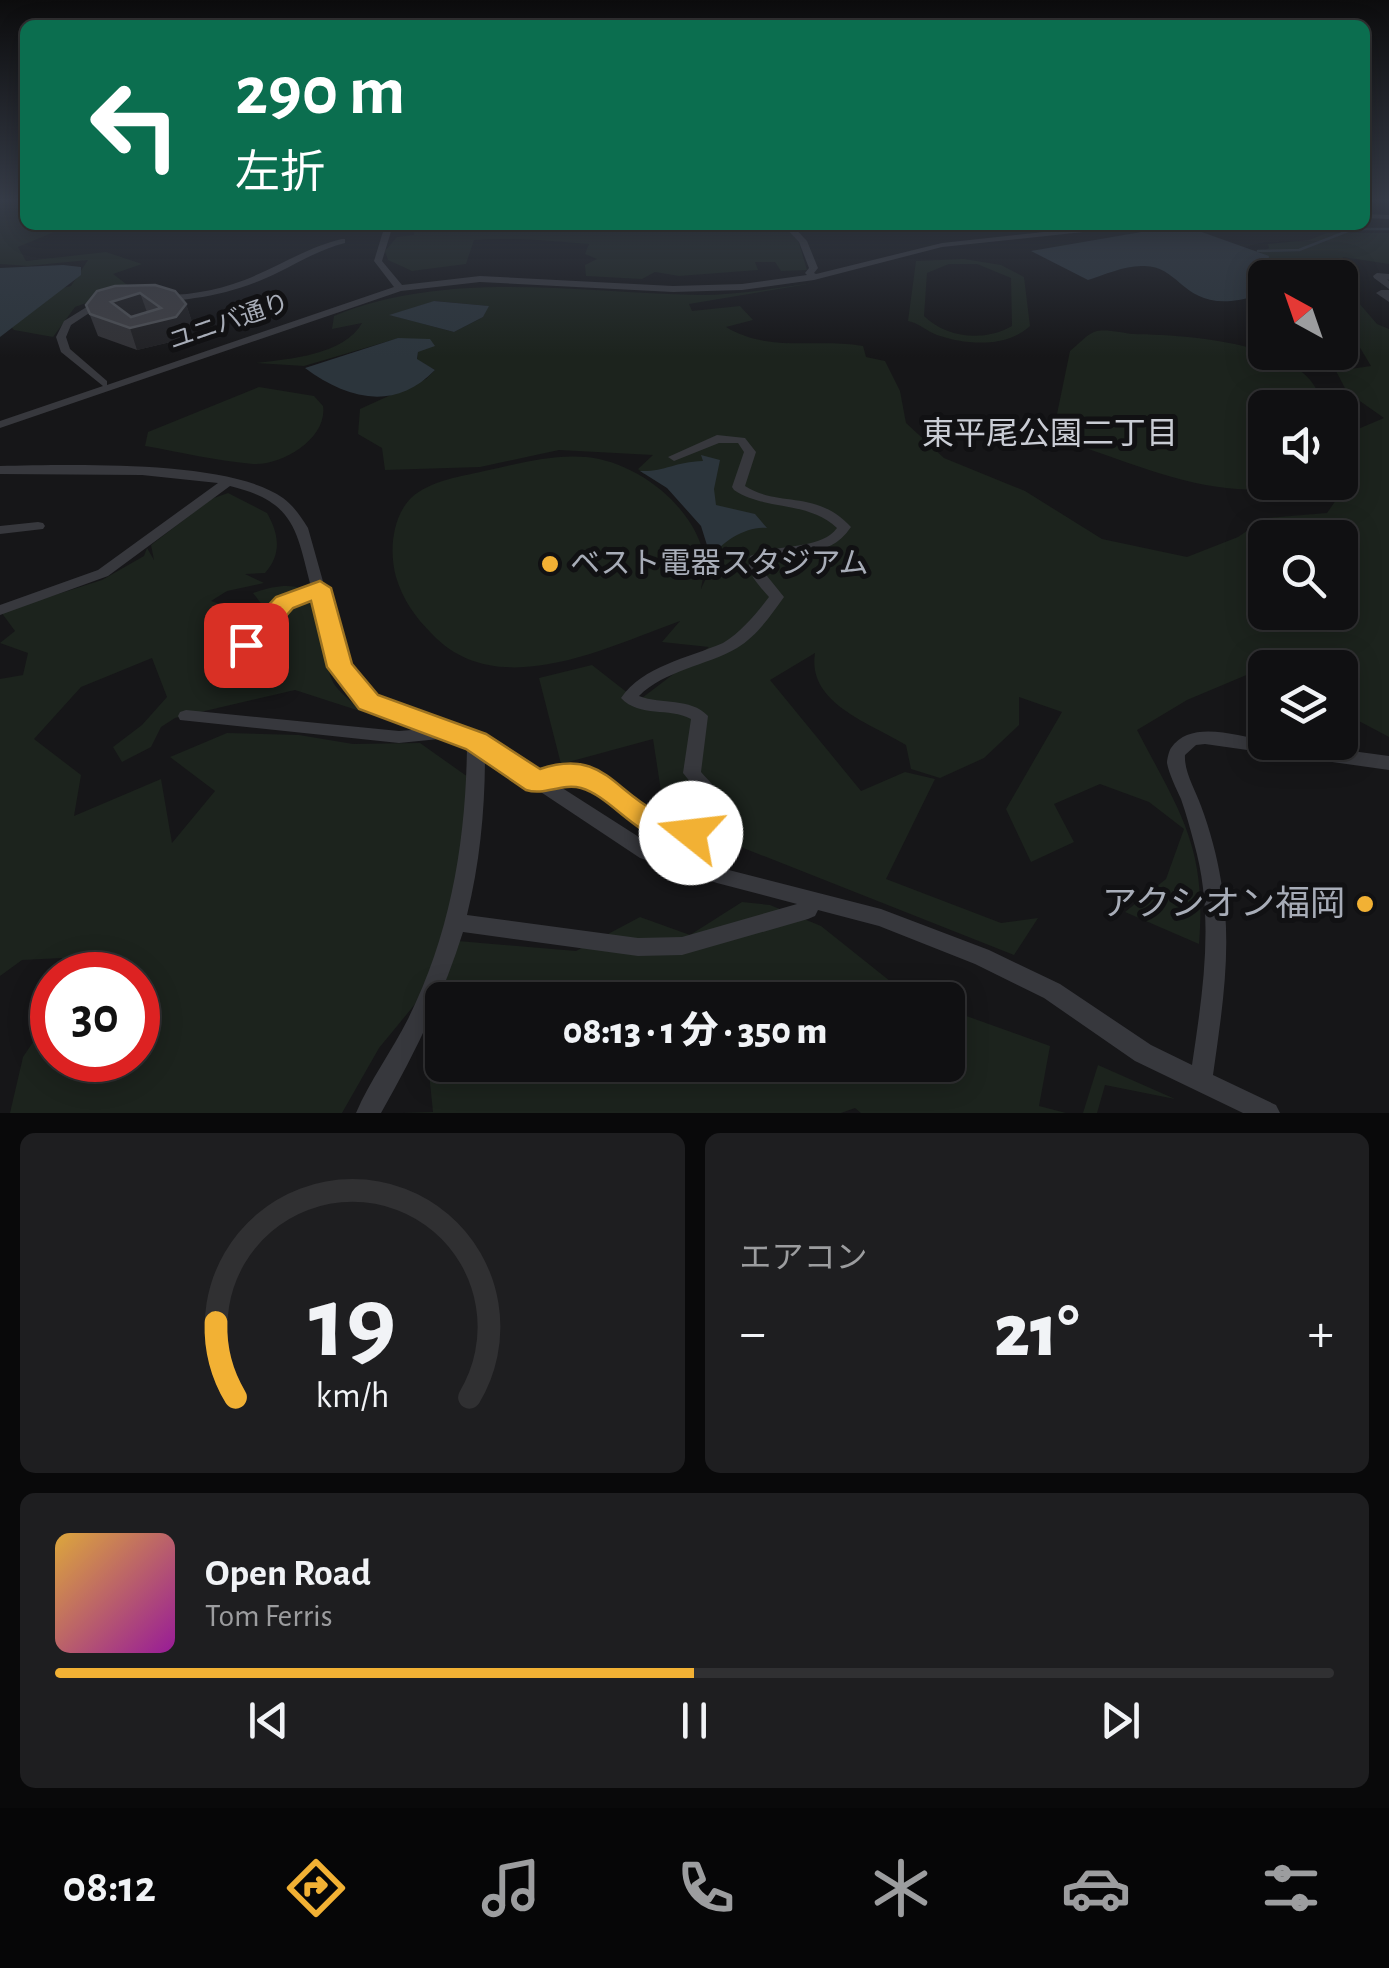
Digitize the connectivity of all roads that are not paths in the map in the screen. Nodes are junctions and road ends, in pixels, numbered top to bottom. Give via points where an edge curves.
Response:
1 (305, 253) edge
2 (380, 253) edge
3 (808, 253) edge
4 (908, 253) edge
5 (812, 275) junction
6 (1389, 276) edge
7 (398, 286) junction
8 (1389, 293) edge
9 (149, 297) edge
10 (112, 298) edge
11 (102, 383) junction
12 (0, 422) edge
13 (674, 457) dead end
14 (0, 470) edge
15 (226, 483) junction
16 (38, 526) dead end
17 (0, 530) edge
18 (320, 588) junction
19 (0, 610) edge
20 (246, 645) dead end
21 (186, 716) dead end
22 (450, 732) junction
23 (476, 741) junction
24 (1389, 763) edge
25 (537, 782) junction
26 (811, 900) junction
27 (458, 923) junction
28 (1201, 1082) junction
29 (368, 1113) edge
30 (1268, 1113) edge

1 - 9 street via 220,289
2 - 7 street via 378,261
3 - 5 street
4 - 5 street, ユニバ通り
5 - 7 street, ユニバ通り via 718,289 480,279
6 - 8 street via 1378,276
7 - 11 street, ユニバ通り
7 - 12 street, ユニバ通り
10 - 11 street via 76,316 61,337 65,350
11 - 12 street, ユニバ通り
13 - 25 street via 717,439 741,440 750,452 738,486 744,494 799,501 844,527 822,546 755,559 756,572 777,597 749,630 648,681 629,698 700,716 692,773 718,798 721,825 691,833 646,821 586,778 558,774
14 - 15 street via 116,470
15 - 18 street via 262,492 293,514
15 - 19 street via 103,573
16 - 17 street
18 - 20 street via 284,602
18 - 22 street via 340,667 358,694
21 - 22 street via 399,737
22 - 23 street
23 - 25 street
23 - 27 street via 477,782
24 - 28 street via 1205,738 1182,744 1176,764 1212,864 1219,920
25 - 26 street via 648,852
26 - 27 street via 808,910 682,946 638,947
26 - 28 street via 895,923 1016,972
27 - 29 street via 423,1019
28 - 30 street

